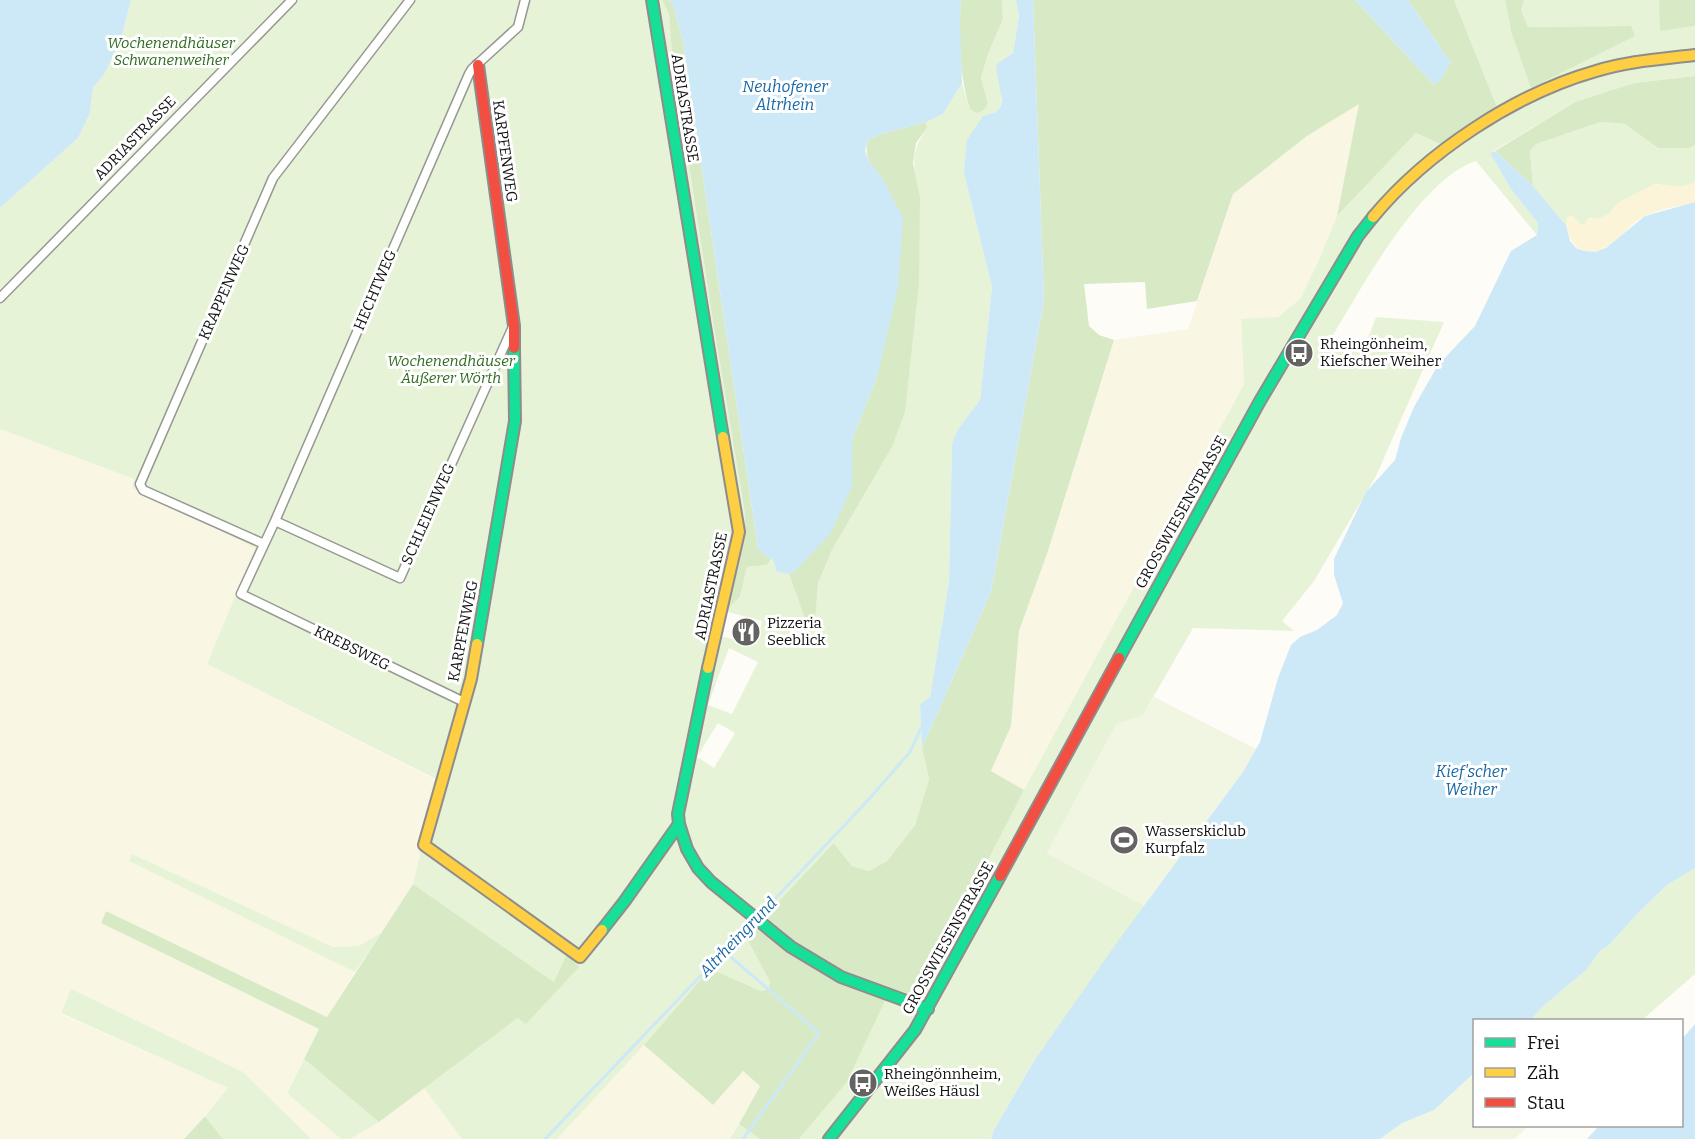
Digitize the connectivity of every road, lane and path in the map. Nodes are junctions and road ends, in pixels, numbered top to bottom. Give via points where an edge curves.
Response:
1 (292, 0) edge
2 (410, 0) edge
3 (525, 0) edge
4 (652, 0) edge
5 (1695, 55) edge
6 (478, 64) junction
7 (0, 298) edge
8 (514, 326) junction
9 (275, 521) junction
10 (264, 544) junction
11 (241, 594) joint
12 (464, 702) junction
13 (679, 824) junction
14 (928, 1009) junction
15 (829, 1139) edge

1 - 7 street, ADRIASTRASSE
2 - 10 street, KRAPPENWEG via 273,178 140,484 143,490
3 - 6 street, HECHTWEG via 518,27
4 - 13 street, ADRIASTRASSE via 739,532 694,731
5 - 14 street, GROSSWIESENSTRASSE via 1597,71 1524,100 1432,161 1372,216 1260,401
6 - 8 street, KARPFENWEG
6 - 9 street, HECHTWEG via 469,74
8 - 9 street, SCHLEIENWEG via 400,578
8 - 12 street, KARPFENWEG via 512,447
9 - 10 street, HECHTWEG
10 - 11 street, HECHTWEG
11 - 12 street, KREBSWEG
12 - 13 street, KARPFENWEG via 424,845 580,957
13 - 14 street, ADRIASTRASSE via 698,868 791,947 841,977
14 - 15 street, GROSSWIESENSTRASSE via 898,1054

